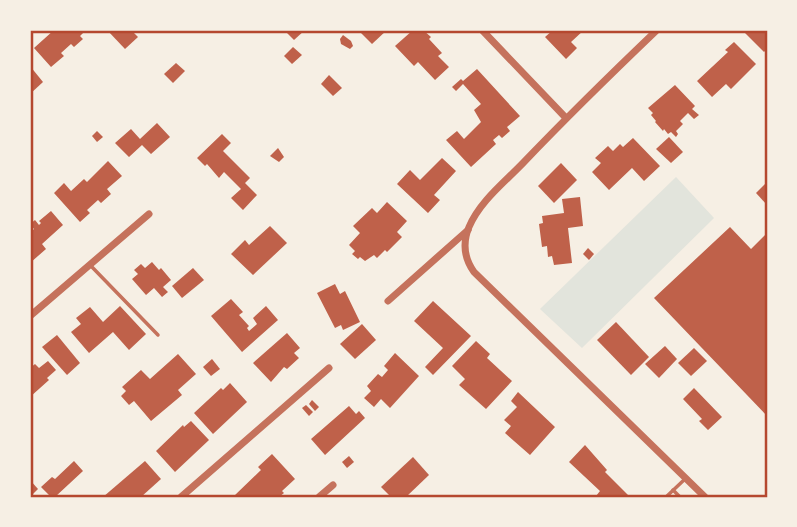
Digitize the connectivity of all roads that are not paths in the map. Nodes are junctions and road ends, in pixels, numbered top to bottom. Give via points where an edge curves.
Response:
1 (482, 30) edge
2 (657, 30) edge
3 (566, 117) junction
4 (149, 214) dead end
5 (468, 230) junction
6 (90, 264) junction
7 (388, 301) dead end
8 (30, 316) edge
9 (158, 335) dead end
10 (329, 368) dead end
11 (685, 478) junction
12 (333, 485) dead end
13 (673, 490) junction
14 (181, 497) edge
15 (319, 497) edge
16 (666, 497) edge
17 (680, 497) edge
18 (705, 497) edge

1 - 3 street
2 - 3 street
3 - 5 street via 483,204
4 - 6 street
5 - 7 street
5 - 11 street via 464,252 474,272
6 - 8 street
6 - 9 lane
10 - 14 street
11 - 13 lane
11 - 18 street
12 - 15 street
13 - 16 lane
13 - 17 lane

